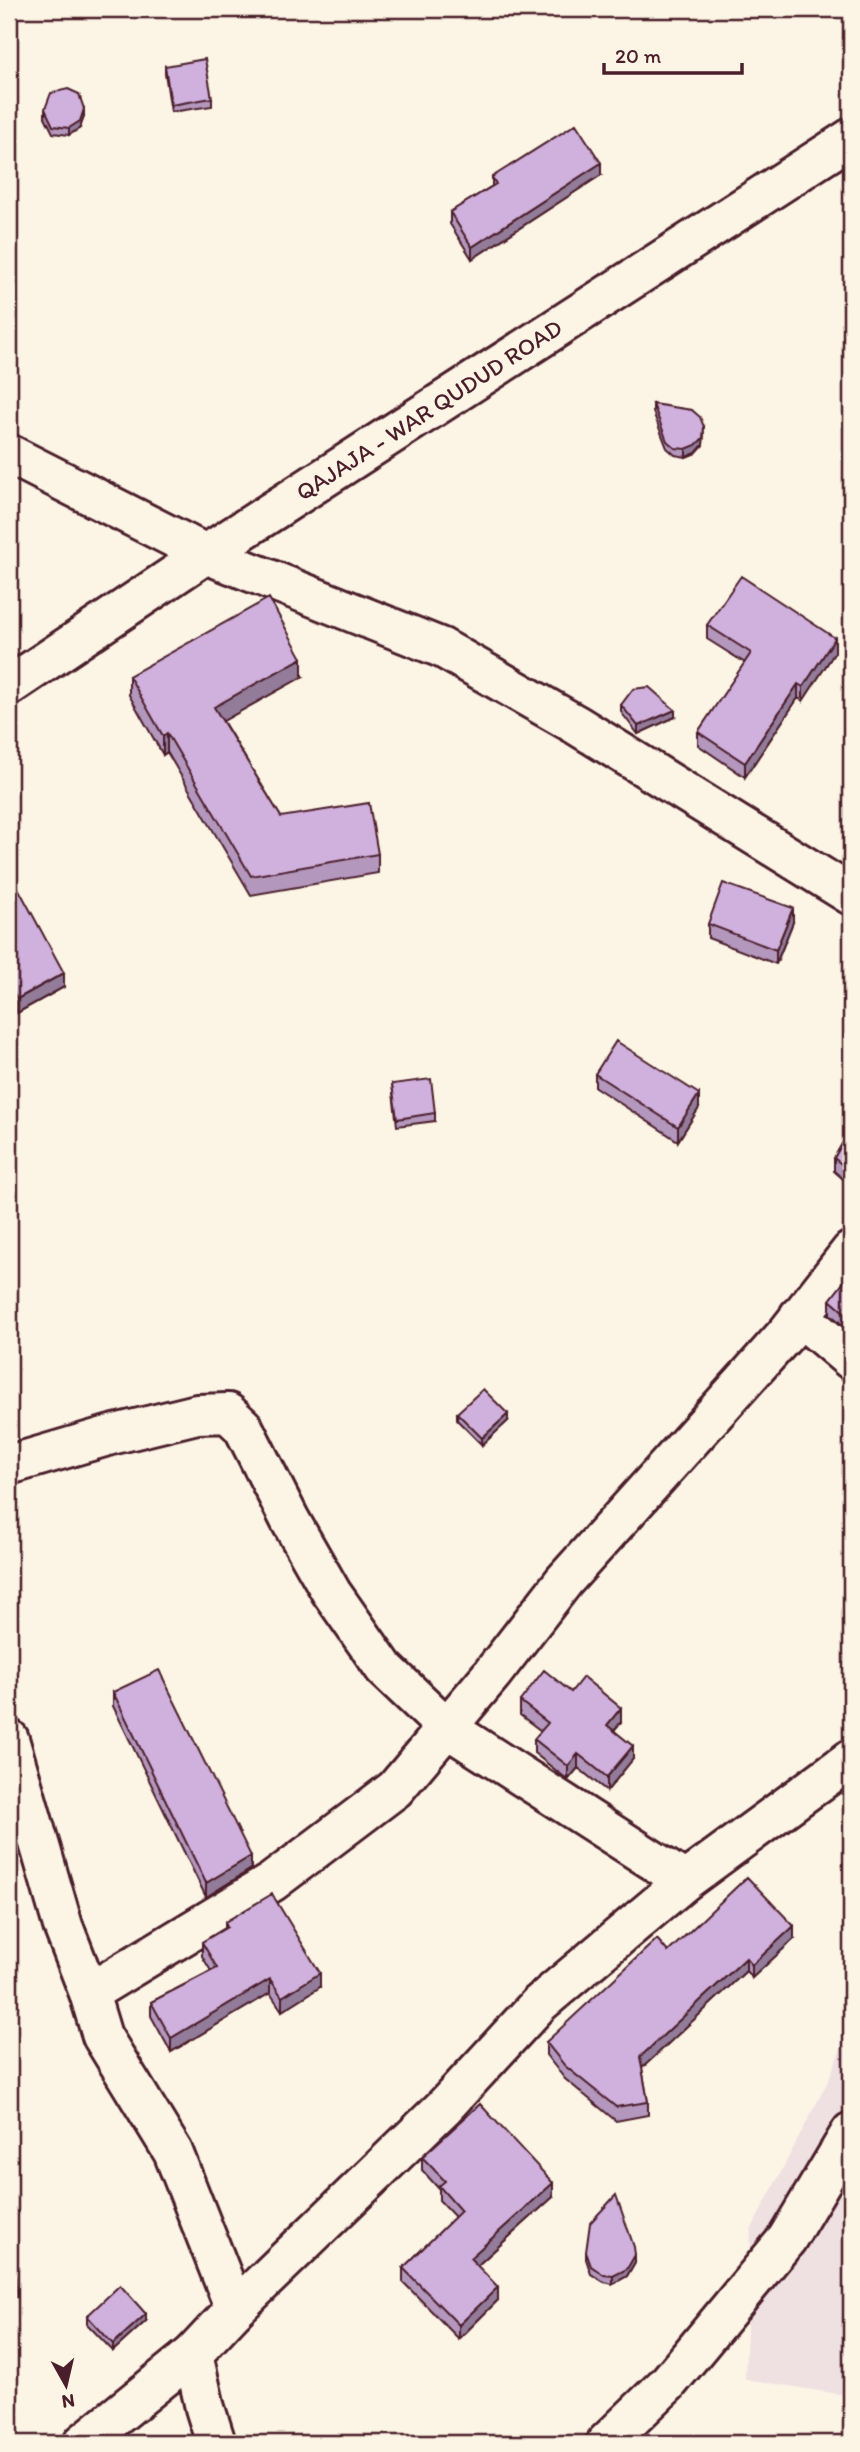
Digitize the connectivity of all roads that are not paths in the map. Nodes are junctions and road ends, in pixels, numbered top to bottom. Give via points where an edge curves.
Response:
1 (851, 138) edge
2 (9, 454) edge
3 (206, 554) junction
4 (9, 686) edge
5 (851, 895) edge
6 (851, 1251) edge
7 (799, 1316) junction
8 (851, 1360) edge
9 (9, 1465) edge
10 (447, 1728) junction
11 (9, 1739) edge
12 (851, 1759) edge
13 (685, 1881) junction
14 (89, 1993) junction
15 (851, 2132) edge
16 (235, 2309) junction
17 (192, 2354) junction
18 (83, 2443) edge
19 (216, 2443) edge
20 (606, 2443) edge

1 - 3 street, QAJAJA - WAR QUDUD ROAD
2 - 3 street
3 - 4 street, QAJAJA - WAR QUDUD ROAD
3 - 5 street via 442,648 575,724
6 - 7 street
7 - 8 street
7 - 10 street via 564,1581
9 - 10 street via 197,1414 228,1413 243,1427 338,1603 384,1668
10 - 13 street
10 - 14 street via 395,1789 272,1882
11 - 14 street via 63,1926
12 - 13 street
13 - 16 street via 540,2004 444,2107
14 - 16 street via 102,2036 173,2152
15 - 20 street via 787,2239 668,2383
16 - 17 street
17 - 18 street
17 - 19 street

